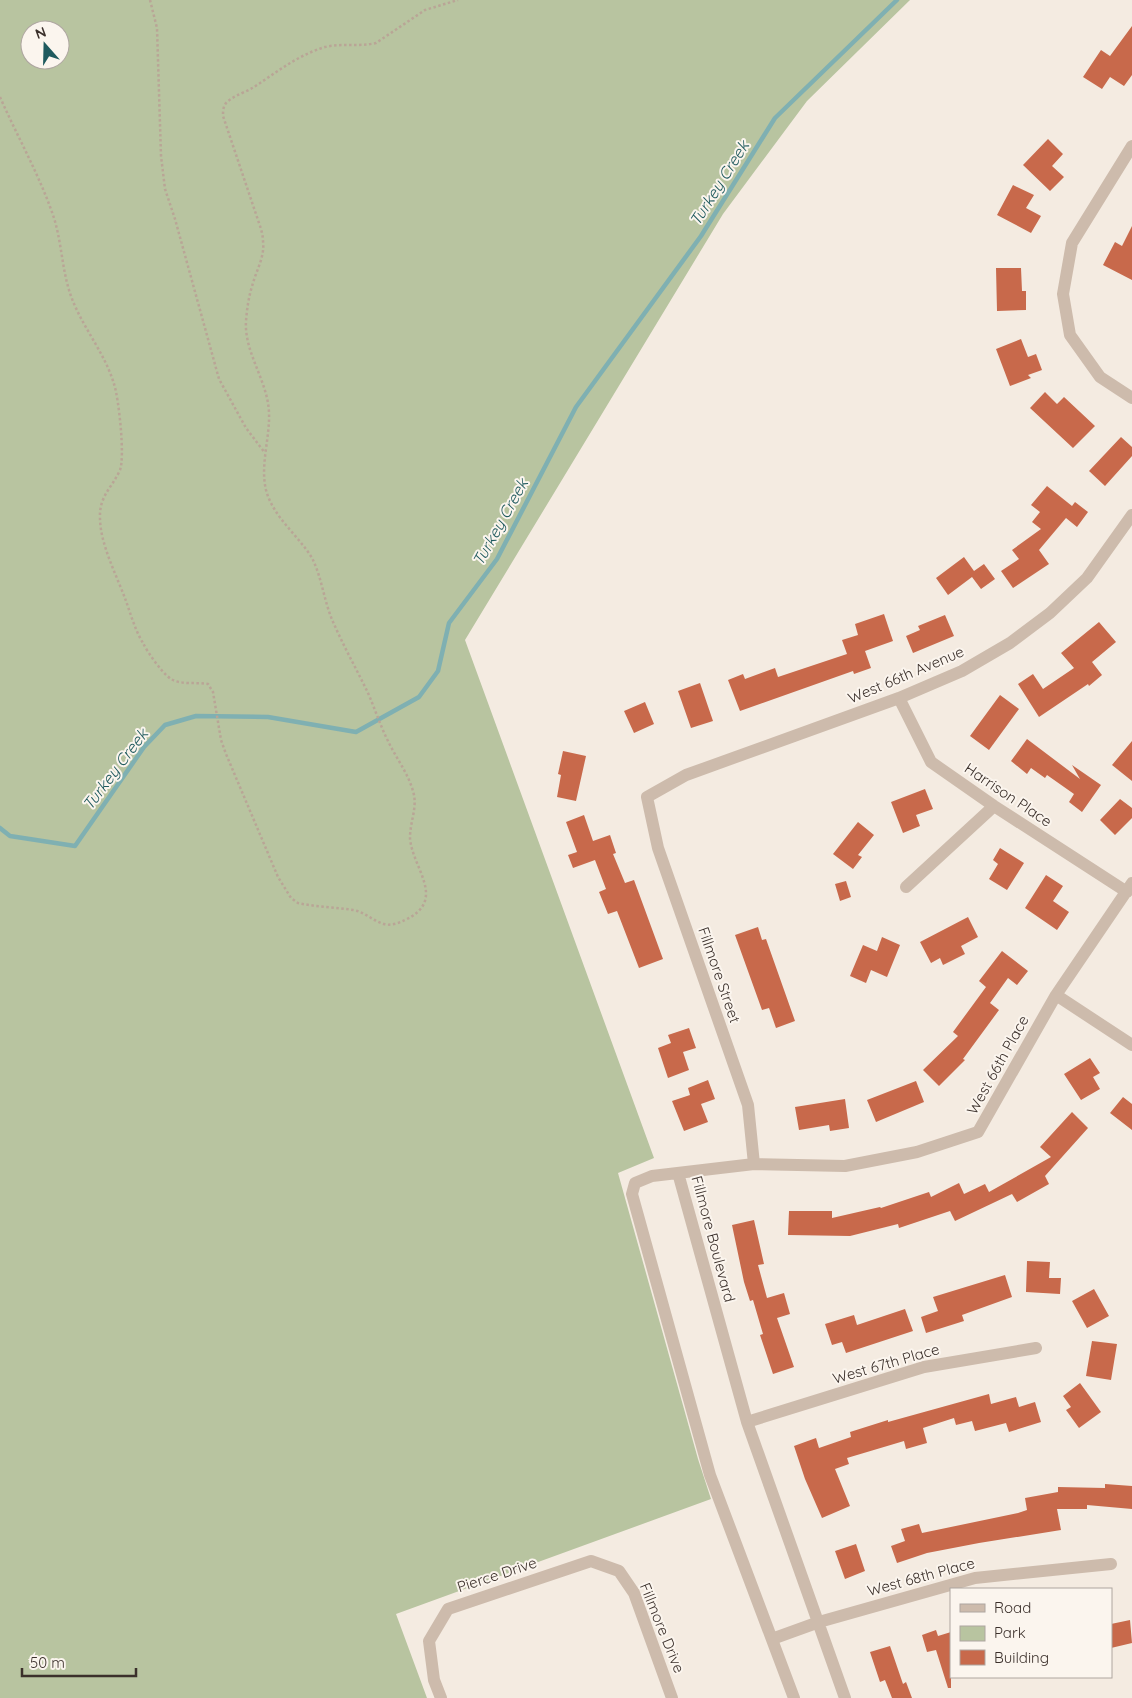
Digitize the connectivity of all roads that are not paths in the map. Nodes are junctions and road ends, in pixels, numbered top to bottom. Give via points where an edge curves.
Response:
1 (1132, 146) edge
2 (1132, 398) edge
3 (1132, 514) edge
4 (899, 698) junction
5 (647, 797) joint
6 (994, 806) junction
7 (906, 887) dead end
8 (1129, 888) edge
9 (1056, 995) junction
10 (1132, 1045) edge
11 (754, 1164) junction
12 (678, 1173) junction
13 (1036, 1348) dead end
14 (746, 1422) junction
15 (591, 1561) joint
16 (1111, 1564) dead end
17 (819, 1622) junction
18 (772, 1638) junction
19 (441, 1698) edge
20 (672, 1698) edge
21 (794, 1698) edge
22 (846, 1698) edge

1 - 2 street via 1072,243 1063,294 1070,335 1100,378
3 - 4 street, West 66th Avenue via 1087,578 1050,613 1010,643 962,671
4 - 5 street, West 66th Avenue via 686,775
4 - 6 street, Harrison Place via 931,762
5 - 11 street, Fillmore Street via 658,848 748,1105
6 - 7 street
6 - 8 street, Harrison Place
8 - 9 street, West 66th Place
9 - 10 street
9 - 11 street, West 66th Place via 978,1132 917,1152 845,1166
11 - 12 street, West 66th Place
12 - 14 street, Fillmore Boulevard
12 - 18 street, Fillmore Boulevard via 652,1176 635,1184 632,1194 710,1475
13 - 14 street, West 67th Place via 924,1367
14 - 17 street, Fillmore Boulevard
15 - 19 street, Pierce Drive via 448,1609 429,1641 434,1680
15 - 20 street, Fillmore Drive via 619,1571 634,1593
16 - 17 street, West 68th Place via 975,1578
17 - 18 street, West 68th Place
17 - 22 street, Fillmore Boulevard
18 - 21 street, Fillmore Boulevard

